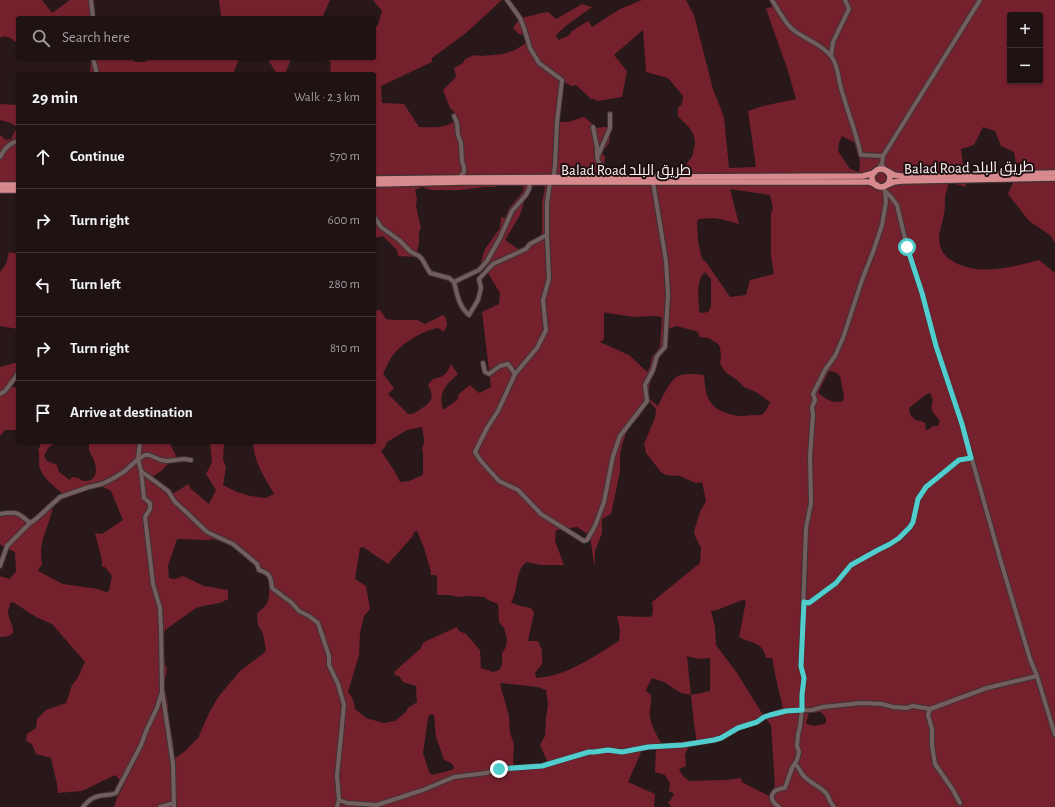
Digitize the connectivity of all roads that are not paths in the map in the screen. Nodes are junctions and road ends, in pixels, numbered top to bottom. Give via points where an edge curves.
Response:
1 (92, 0) edge
2 (508, 0) edge
3 (772, 0) edge
4 (845, 0) edge
5 (980, 0) edge
6 (93, 16) edge
7 (831, 56) junction
8 (94, 60) edge
9 (96, 72) edge
10 (610, 114) dead end
11 (454, 116) dead end
12 (593, 127) dead end
13 (16, 142) edge
14 (883, 156) junction
15 (0, 157) edge
16 (598, 158) junction
17 (881, 171) junction
18 (1055, 173) edge
19 (555, 177) junction
20 (603, 177) junction
21 (462, 178) junction
22 (1055, 178) edge
23 (376, 179) edge
24 (530, 182) junction
25 (550, 182) junction
26 (653, 182) junction
27 (376, 184) edge
28 (0, 185) edge
29 (16, 185) edge
30 (882, 187) junction
31 (0, 190) edge
32 (16, 190) edge
33 (376, 220) edge
34 (547, 235) junction
35 (454, 282) junction
36 (483, 363) dead end
37 (515, 374) junction
38 (16, 375) edge
39 (0, 394) edge
40 (140, 444) edge
41 (971, 458) junction
42 (138, 459) junction
43 (191, 460) dead end
44 (140, 471) junction
45 (0, 514) edge
46 (30, 522) junction
47 (0, 566) edge
48 (804, 602) junction
49 (1037, 676) junction
50 (162, 690) junction
51 (930, 709) junction
52 (802, 710) junction
53 (1055, 735) edge
54 (795, 764) junction
55 (339, 800) junction
56 (960, 803) dead end
57 (174, 805) edge
58 (83, 807) edge
59 (160, 807) edge
60 (337, 807) edge
61 (779, 807) edge
62 (834, 807) edge

1 - 6 street
2 - 19 street via 520,18 530,48 539,63 562,80
3 - 7 street via 790,27
4 - 7 street via 849,9 833,42
5 - 14 street
7 - 14 street via 835,62 840,87 862,155
8 - 9 street
10 - 16 street via 610,128
11 - 21 street via 461,143 464,167
12 - 16 street
13 - 15 street via 4,150
14 - 17 street
16 - 20 street
17 - 18 highway, Balad Road طريق البلد via 901,176
17 - 20 highway, Balad Road طريق البلد via 863,176
17 - 30 highway via 873,181
17 - 30 highway via 888,173 890,178 888,184
19 - 20 highway, Balad Road طريق البلد
19 - 21 highway, Balad Road طريق البلد
21 - 23 highway, Balad Road طريق البلد
22 - 30 highway, Balad Road طريق البلد via 901,181
24 - 25 highway, Balad Road طريق البلد
24 - 27 highway, Balad Road طريق البلد
24 - 35 street via 526,195 512,211 487,261 478,270
25 - 26 highway, Balad Road طريق البلد
25 - 34 street
26 - 30 highway, Balad Road طريق البلد via 870,182
26 - 37 street via 666,260 668,294 665,347 657,356 645,385 647,400 620,436 613,456 604,502 587,540 584,541 541,514 518,490 499,481 476,452
28 - 29 highway
30 - 41 street via 896,206
30 - 48 street via 886,202 885,210 873,252 843,338 813,394 815,400 812,407 810,456 811,503 806,528
31 - 32 highway
33 - 35 street via 381,227 419,256 430,273
34 - 35 street via 526,249 493,264 479,279 481,288 478,300 469,315 464,311
34 - 37 street via 549,279 543,300 546,330 537,348
36 - 37 street via 485,372 489,374 508,364
38 - 39 street
40 - 42 street
41 - 48 street via 959,460 926,487 918,499 913,522 896,540 851,565 826,591 809,603
41 - 49 street
42 - 43 street via 149,455 167,461
42 - 44 street
42 - 46 street via 126,471 108,481 60,497
44 - 50 street via 144,498 150,503 150,509 145,516 153,584 160,608
44 - 55 street via 168,492 207,532 233,544 257,564 259,570 272,578 272,588 318,623 329,665 344,705 337,776
45 - 46 street via 11,512
46 - 47 street via 7,546
48 - 52 street
49 - 51 street via 987,688
49 - 53 street
50 - 57 street via 173,764
50 - 58 street via 141,745 116,793 100,795
51 - 52 street via 861,703
51 - 56 street via 928,715 935,764
52 - 54 street via 796,746 799,752
52 - 55 street via 764,717 714,740 622,752 589,752 542,766 499,769 454,777 376,805 346,803
54 - 61 street via 785,788 777,789 773,793 774,803
54 - 62 street via 808,780 826,793
55 - 60 street
57 - 59 street

